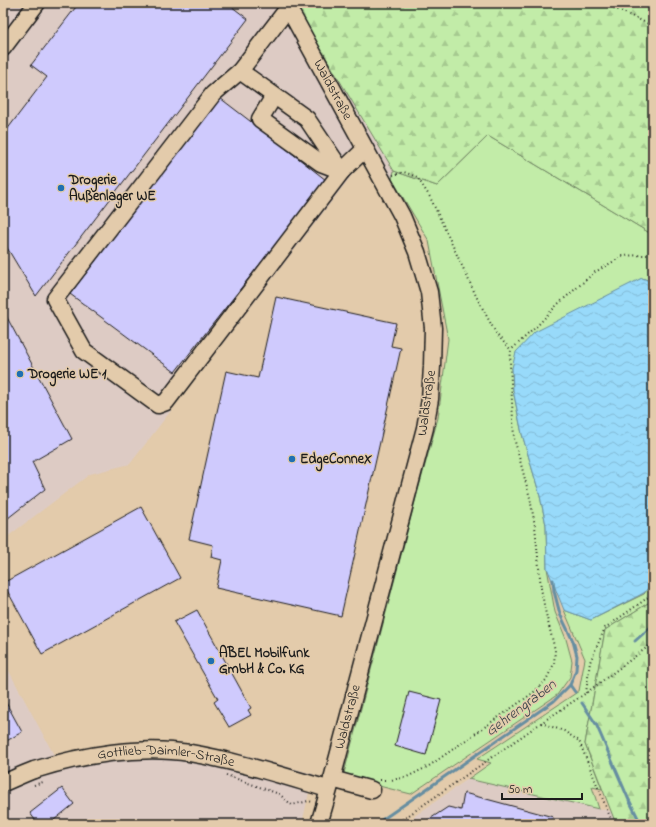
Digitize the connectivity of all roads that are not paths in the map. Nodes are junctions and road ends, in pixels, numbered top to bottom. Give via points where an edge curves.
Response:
1 (37, 3) edge
2 (286, 5) edge
3 (4, 44) edge
4 (240, 71) junction
5 (274, 96) junction
6 (366, 149) junction
7 (342, 171) junction
8 (3, 783) edge
9 (330, 784) junction
10 (375, 785) road end
11 (319, 824) edge

1 - 3 street
2 - 4 street
2 - 6 street, Waldstraße
4 - 5 street
4 - 7 street via 213,94 55,299 84,351 158,406 166,402
5 - 7 street via 306,118
5 - 7 street via 260,118 321,163
6 - 7 street
6 - 9 street, Waldstraße via 402,216 417,252 429,292 433,328 432,366 426,428
8 - 9 street, Gottlieb-Daimler-Straße via 32,771 96,755 156,751 189,753
9 - 10 street, Gottlieb-Daimler-Straße
9 - 11 street, Waldstraße

